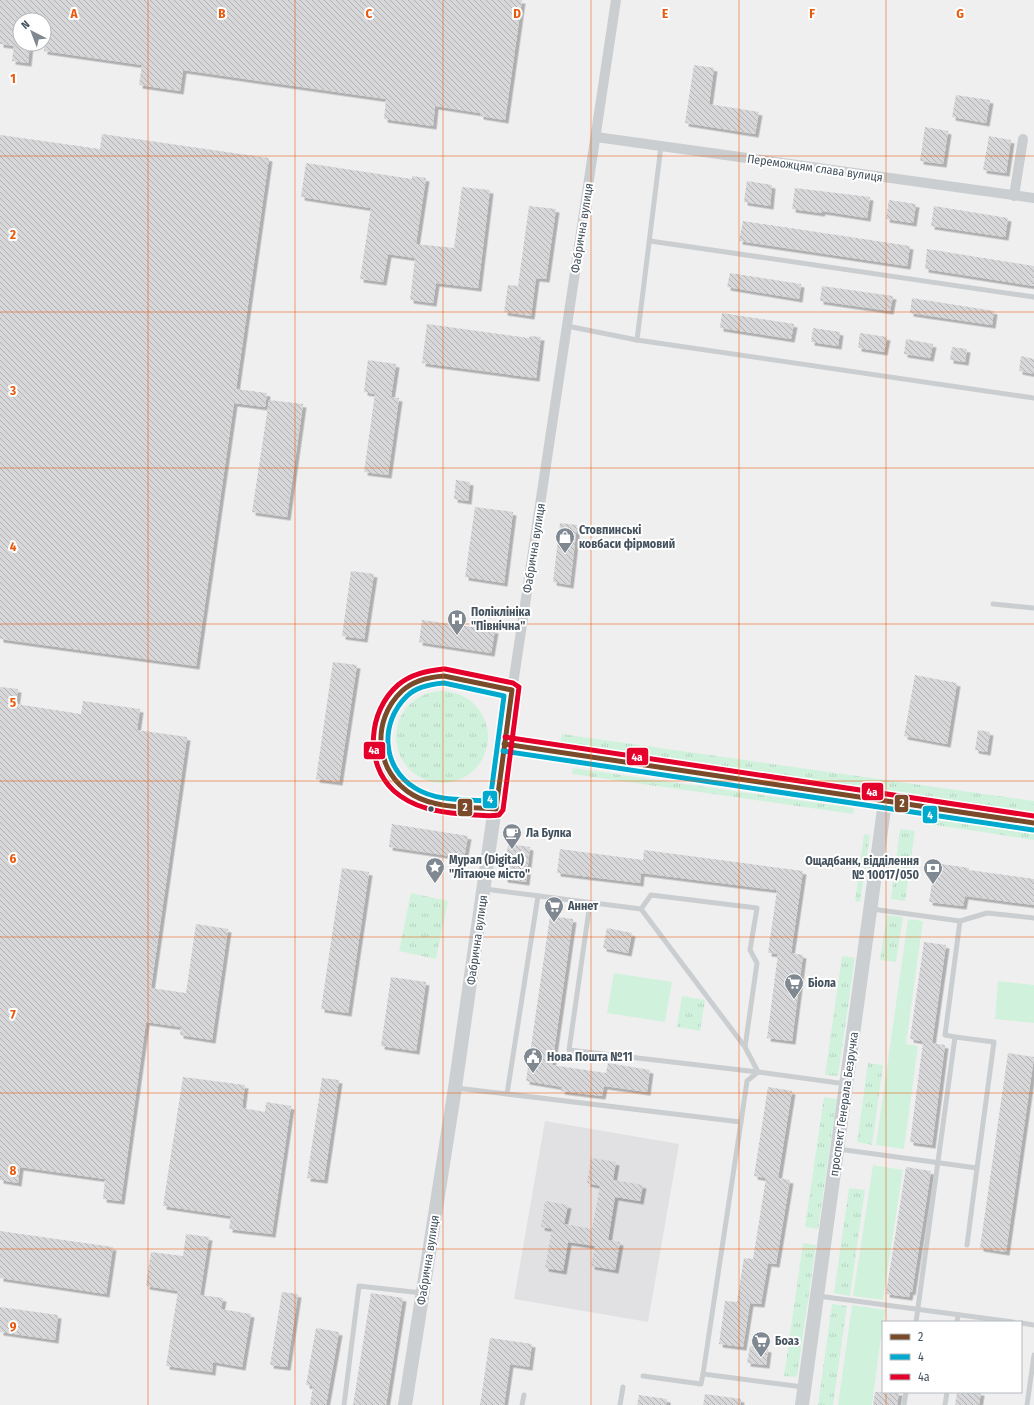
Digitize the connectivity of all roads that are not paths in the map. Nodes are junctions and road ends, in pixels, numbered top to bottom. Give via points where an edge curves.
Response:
1 (616, 0) edge
2 (596, 137) junction
3 (1023, 139) dead end
4 (661, 146) junction
5 (1014, 196) junction
6 (1034, 198) edge
7 (650, 241) junction
8 (1034, 297) edge
9 (567, 326) junction
10 (637, 340) junction
11 (1034, 398) edge
12 (993, 604) dead end
13 (1034, 608) edge
14 (512, 690) junction
15 (504, 744) junction
16 (885, 802) junction
17 (496, 809) junction
18 (1034, 823) edge
19 (485, 889) junction
20 (538, 896) junction
21 (590, 903) junction
22 (641, 909) junction
23 (871, 909) junction
24 (1034, 918) edge
25 (960, 921) junction
26 (956, 1036) junction
27 (745, 1047) junction
28 (758, 1072) junction
29 (847, 1084) junction
30 (455, 1088) junction
31 (507, 1094) junction
32 (741, 1122) junction
33 (837, 1149) junction
34 (938, 1162) junction
35 (977, 1168) junction
36 (967, 1245) dead end
37 (423, 1293) junction
38 (817, 1296) junction
39 (918, 1309) junction
40 (958, 1315) junction
41 (916, 1321) edge
42 (957, 1321) edge
43 (1005, 1321) edge
44 (1022, 1323) edge
45 (1034, 1325) edge
46 (1034, 1355) edge
47 (703, 1374) junction
48 (644, 1376) dead end
49 (623, 1387) dead end
50 (804, 1387) junction
51 (906, 1393) edge
52 (947, 1393) edge
53 (524, 1395) dead end
54 (344, 1405) edge
55 (405, 1405) edge
56 (522, 1405) edge
57 (620, 1405) edge
58 (802, 1405) edge
59 (904, 1405) edge
60 (945, 1405) edge
61 (1027, 1405) edge

1 - 2 street, Фабрична вулиця
2 - 4 street, Переможцям слава вулиця
2 - 9 street, Фабрична вулиця
3 - 5 street
4 - 5 street, Переможцям слава вулиця
4 - 7 lane
5 - 6 street, Переможцям слава вулиця
7 - 8 lane
7 - 10 lane
9 - 10 lane
9 - 14 street, Фабрична вулиця
10 - 11 lane
12 - 13 lane
14 - 15 street, Фабрична вулиця
14 - 17 street via 455,677 422,680 403,690 395,698 381,728 383,761 394,781 411,795 432,803
15 - 16 street
15 - 17 street, Фабрична вулиця
16 - 18 street
16 - 23 street, проспект Генерала Безручка
17 - 19 street, Фабрична вулиця
19 - 20 lane
19 - 30 street, Фабрична вулиця
20 - 21 lane
20 - 31 lane
21 - 22 lane
21 - 28 lane via 569,1050
22 - 27 lane
22 - 27 lane via 651,895 757,908 750,950 757,964
23 - 25 lane
23 - 29 street, проспект Генерала Безручка
24 - 25 lane via 987,913
25 - 26 lane via 944,1035
26 - 34 lane
26 - 35 lane via 994,1042
27 - 28 lane
28 - 29 lane
28 - 32 lane via 747,1081
29 - 33 street, проспект Генерала Безручка
30 - 31 lane
30 - 37 street, Фабрична вулиця
31 - 32 lane
32 - 47 lane
33 - 34 lane
33 - 38 street, проспект Генерала Безручка
34 - 35 lane
34 - 39 lane
35 - 36 lane
37 - 54 lane via 359,1286
37 - 55 street, Фабрична вулиця
38 - 39 lane
38 - 50 street, проспект Генерала Безручка
39 - 40 lane
39 - 41 lane
40 - 42 lane
40 - 43 lane
44 - 45 lane
46 - 61 lane
47 - 48 lane via 701,1384
47 - 50 lane
49 - 57 lane
50 - 58 street, проспект Генерала Безручка
51 - 59 lane
52 - 60 lane
53 - 56 lane

